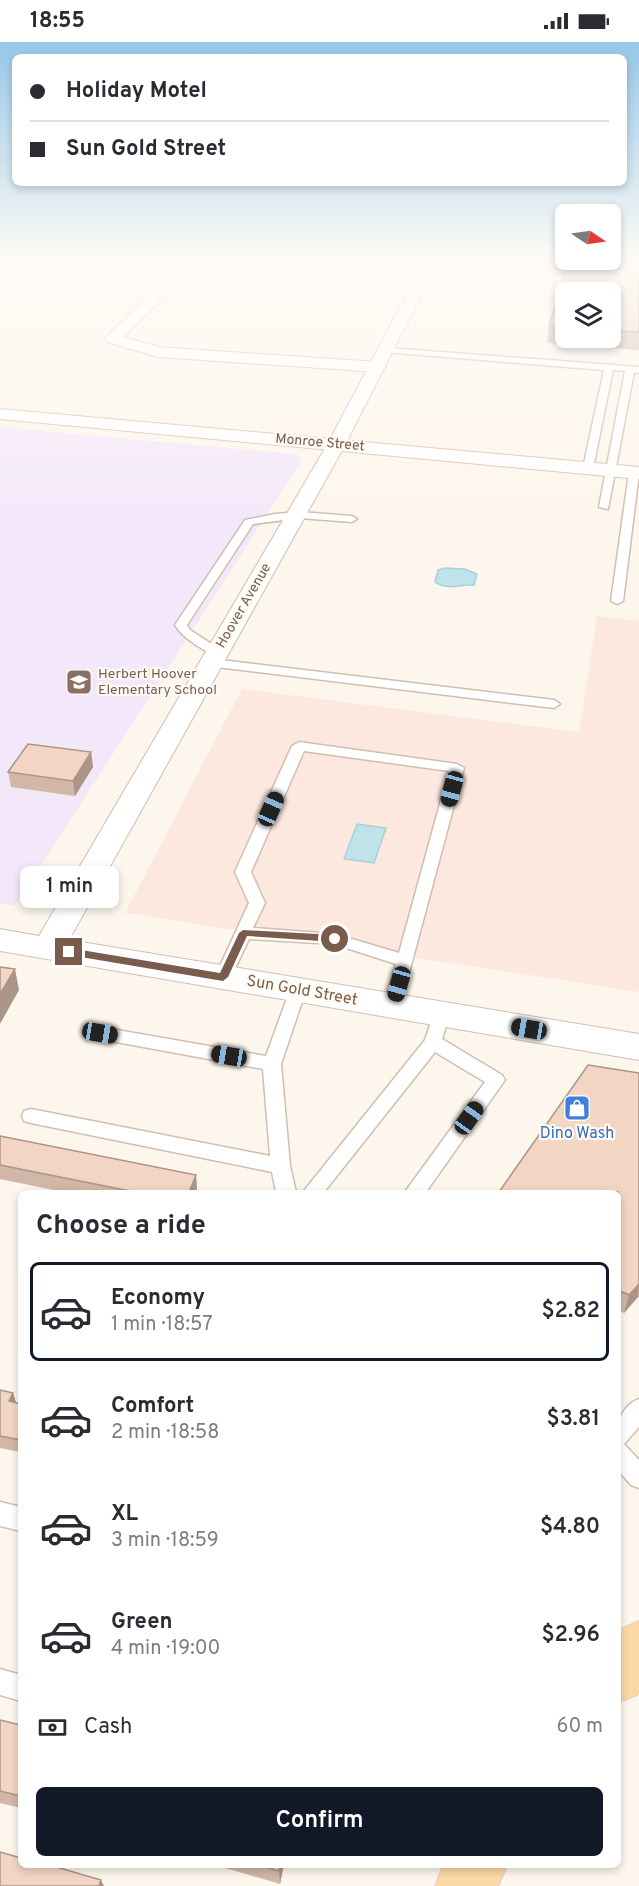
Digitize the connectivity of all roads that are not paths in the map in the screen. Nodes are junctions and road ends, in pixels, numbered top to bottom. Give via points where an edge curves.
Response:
1 (137, 346) edge
2 (389, 346) edge
3 (387, 350) junction
4 (378, 368) junction
5 (609, 368) junction
6 (634, 370) edge
7 (0, 414) edge
8 (336, 445) junction
9 (588, 468) junction
10 (609, 470) junction
11 (636, 473) edge
12 (604, 507) dead end
13 (298, 513) junction
14 (352, 519) dead end
15 (617, 601) dead end
16 (215, 657) junction
17 (554, 705) dead end
18 (243, 933) junction
19 (0, 940) edge
20 (48, 948) junction
21 (405, 961) junction
22 (223, 977) junction
23 (298, 990) junction
24 (393, 1006) junction
25 (437, 1028) junction
26 (100, 1033) dead end
27 (639, 1047) edge
28 (272, 1064) junction
29 (32, 1116) dead end
30 (280, 1166) junction
31 (286, 1190) edge
32 (315, 1190) edge
33 (416, 1190) edge
34 (639, 1410) edge
35 (621, 1432) edge
36 (621, 1456) edge
37 (639, 1477) edge
38 (0, 1514) edge
39 (18, 1518) edge
40 (639, 1647) edge
41 (621, 1672) edge
42 (0, 1682) edge
43 (18, 1687) edge
44 (476, 1868) edge
45 (464, 1886) edge

1 - 4 street via 158,352
2 - 3 street, Hoover Avenue
3 - 4 street, Hoover Avenue
3 - 5 lane
4 - 8 street, Hoover Avenue
5 - 6 lane
5 - 9 lane
6 - 10 lane
7 - 8 street, Monroe Street
8 - 9 street, Monroe Street
8 - 13 street, Hoover Avenue
9 - 10 street, Monroe Street
10 - 11 street, Monroe Street
10 - 12 lane
11 - 15 lane
13 - 14 lane
13 - 16 street, Hoover Avenue
13 - 16 lane via 249,522 181,625
16 - 17 lane
16 - 20 street, Hoover Avenue
18 - 21 lane via 335,939
18 - 21 lane via 257,903 243,872 299,746 457,768
18 - 22 lane
19 - 20 street, Sun Gold Street
20 - 22 street, Sun Gold Street
21 - 24 lane
22 - 23 street, Sun Gold Street
23 - 24 street, Sun Gold Street
23 - 28 lane
24 - 25 street, Sun Gold Street
25 - 27 street, Sun Gold Street
25 - 32 lane
25 - 33 lane via 496,1080
26 - 28 lane
28 - 30 lane
29 - 30 lane
30 - 31 lane
34 - 35 lane
36 - 37 lane
38 - 39 lane
40 - 41 main road
42 - 43 lane
44 - 45 main road

